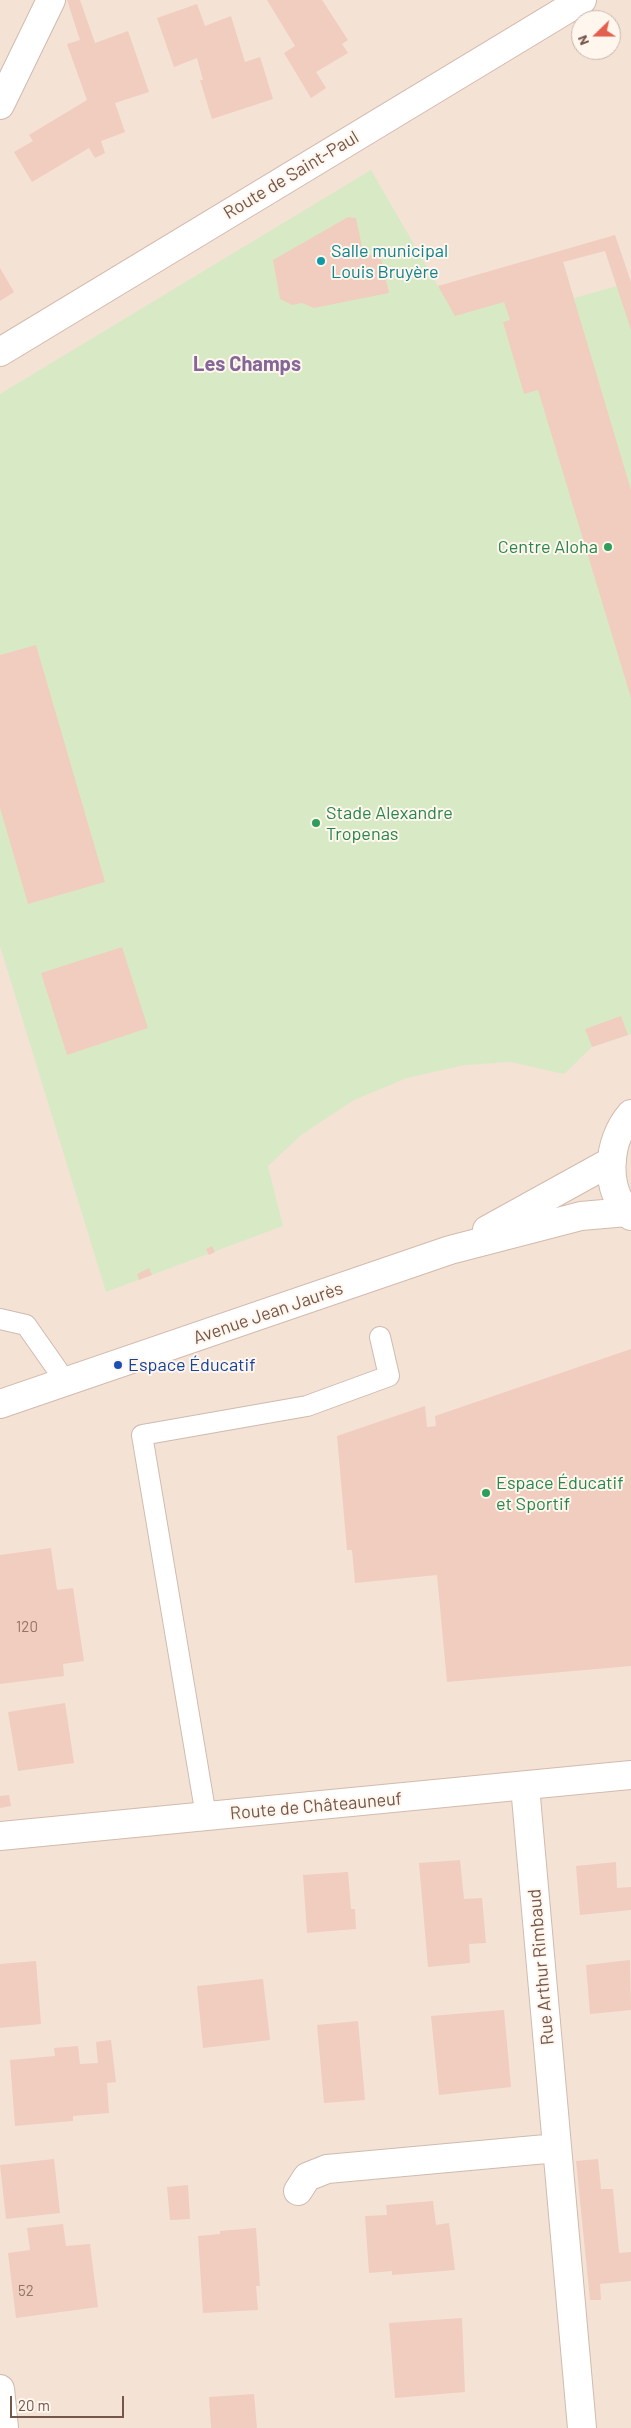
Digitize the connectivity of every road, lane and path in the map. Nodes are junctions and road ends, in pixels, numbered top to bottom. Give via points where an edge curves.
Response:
1 (50, 0) edge
2 (582, 0) edge
3 (0, 105) edge
4 (0, 352) edge
5 (631, 1114) edge
6 (612, 1161) junction
7 (629, 1214) edge
8 (450, 1250) junction
9 (0, 1319) edge
10 (380, 1338) dead end
11 (66, 1382) junction
12 (0, 1404) edge
13 (631, 1775) edge
14 (525, 1786) junction
15 (206, 1816) junction
16 (0, 1836) edge
17 (557, 2148) junction
18 (298, 2191) dead end
19 (0, 2389) edge
20 (4, 2428) edge
21 (582, 2428) edge

1 - 3 street
2 - 4 street, Route de Saint-Paul
5 - 6 street via 623,1123 614,1144
6 - 7 street via 616,1192
6 - 8 street, Avenue Jean Jaurès
7 - 8 street, Avenue Jean Jaurès via 581,1216
8 - 11 street, Avenue Jean Jaurès
9 - 11 lane via 26,1324
10 - 15 lane via 389,1376 307,1406 142,1435
11 - 12 street, Avenue Jean Jaurès
13 - 14 street, Route de Châteauneuf
14 - 15 street, Route de Châteauneuf
14 - 17 street, Rue Arthur Rimbaud
15 - 16 street, Route de Châteauneuf
17 - 18 street via 327,2169 307,2177
17 - 21 street, Rue Arthur Rimbaud
19 - 20 street

